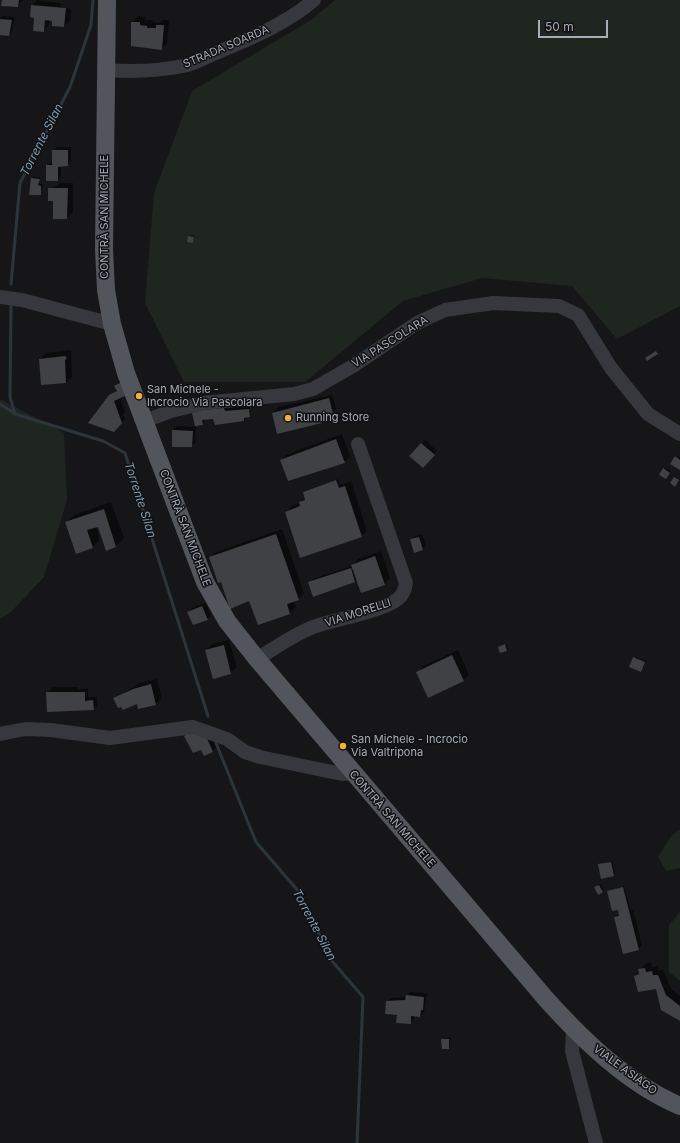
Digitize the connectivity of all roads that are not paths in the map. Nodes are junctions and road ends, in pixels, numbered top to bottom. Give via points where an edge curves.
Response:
1 (107, 0) edge
2 (314, 0) edge
3 (106, 70) junction
4 (0, 297) edge
5 (112, 324) junction
6 (145, 421) junction
7 (680, 434) edge
8 (358, 444) dead end
9 (257, 659) junction
10 (0, 734) edge
11 (353, 773) junction
12 (573, 1029) junction
13 (680, 1106) edge
14 (596, 1143) edge

1 - 3 main road, CONTRÀ SAN MICHELE
2 - 3 street, STRADA SOARDA via 274,26 184,66 151,70
3 - 5 main road, CONTRÀ SAN MICHELE via 104,249 106,290
4 - 5 street via 22,300
5 - 6 main road, CONTRÀ SAN MICHELE via 126,373
6 - 7 street, VIA PASCOLARA via 170,411 204,403 294,394 312,389 353,366 416,322 446,310 492,302 558,306 578,315 611,368 648,414
6 - 9 main road, CONTRÀ SAN MICHELE via 183,529 205,582 227,621
8 - 9 street, VIA MORELLI via 406,583 404,592 398,599 380,607 314,627
9 - 11 main road, CONTRÀ SAN MICHELE
10 - 11 street via 32,730 110,738 193,727 227,739 245,752 260,757 342,774
11 - 12 main road, CONTRÀ SAN MICHELE
12 - 13 main road, VIALE ASIAGO via 617,1068 665,1100
12 - 14 street via 572,1051

